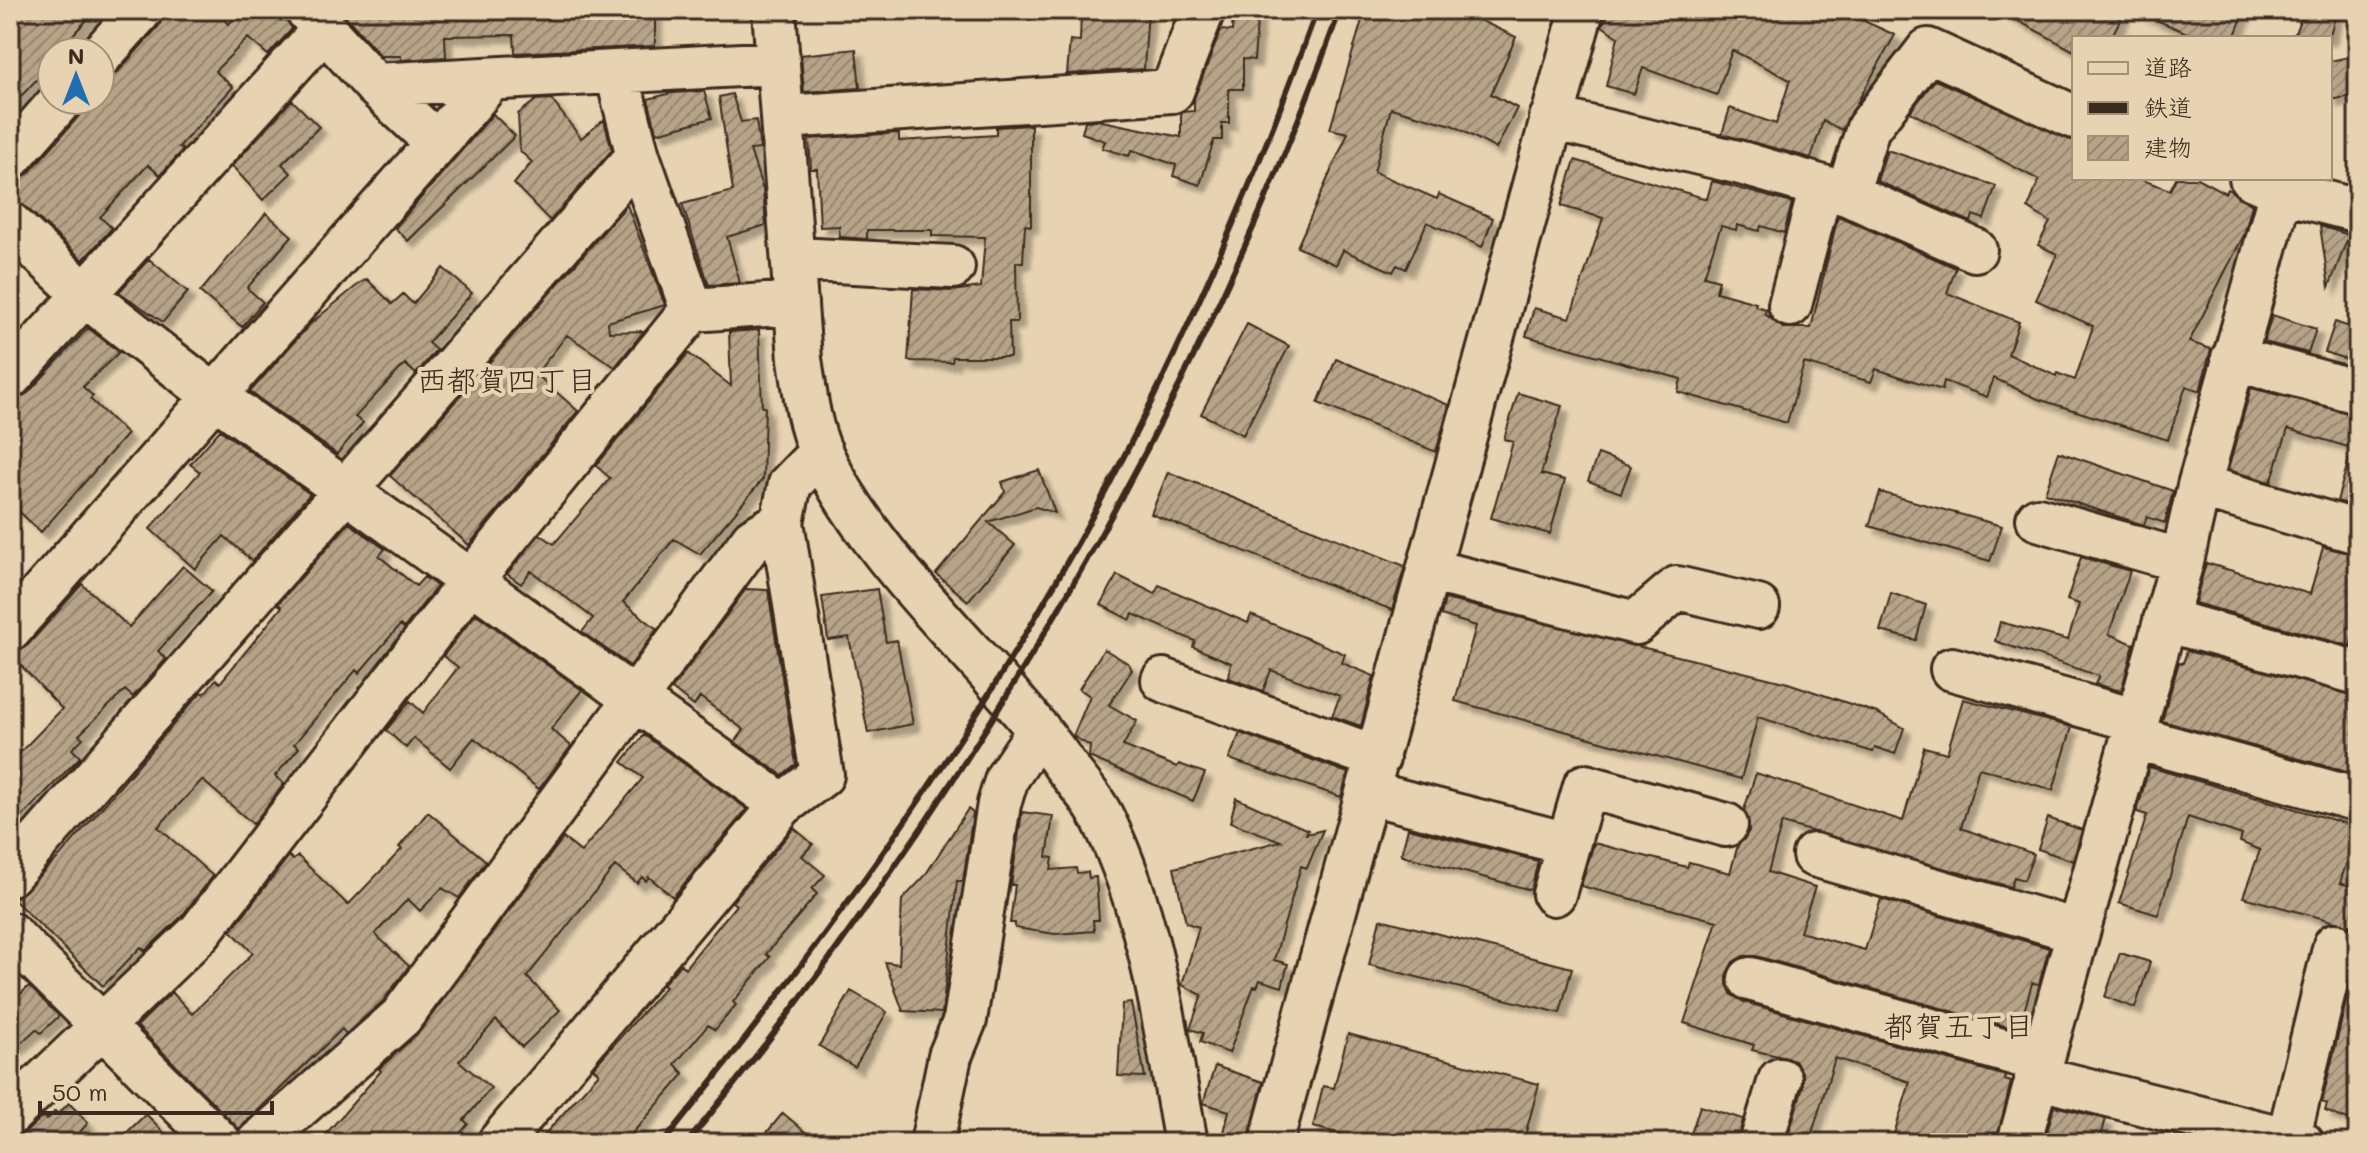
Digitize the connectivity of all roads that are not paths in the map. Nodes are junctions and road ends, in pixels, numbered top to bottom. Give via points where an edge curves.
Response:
1 (141, 10) edge
2 (774, 10) edge
3 (1203, 10) edge
4 (1582, 10) edge
5 (315, 20) edge
6 (116, 38) edge
7 (778, 63) junction
8 (617, 74) junction
9 (491, 79) junction
10 (375, 85) junction
11 (47, 116) edge
12 (2072, 116) edge
13 (785, 117) junction
14 (1551, 118) junction
15 (437, 143) junction
16 (638, 156) junction
17 (10, 158) edge
18 (2266, 184) edge
19 (1834, 190) junction
20 (2358, 211) edge
21 (10, 224) edge
22 (1975, 250) dead end
23 (795, 259) junction
24 (953, 267) dead end
25 (86, 296) junction
26 (796, 303) junction
27 (1790, 305) dead end
28 (692, 310) junction
29 (2233, 358) junction
30 (10, 377) edge
31 (2358, 392) edge
32 (213, 395) junction
33 (821, 452) junction
34 (2199, 486) junction
35 (347, 491) junction
36 (2038, 519) dead end
37 (782, 522) junction
38 (2358, 532) edge
39 (2182, 561) junction
40 (1429, 570) junction
41 (471, 581) junction
42 (1758, 607) dead end
43 (2165, 620) junction
44 (10, 629) edge
45 (1952, 669) dead end
46 (2358, 673) edge
47 (1163, 680) dead end
48 (637, 699) junction
49 (2135, 729) junction
50 (1039, 730) junction
51 (1373, 776) junction
52 (2358, 800) edge
53 (782, 805) junction
54 (1726, 825) dead end
55 (1568, 844) junction
56 (1814, 855) dead end
57 (10, 874) edge
58 (1554, 894) dead end
59 (2077, 931) junction
60 (10, 934) edge
61 (2335, 945) dead end
62 (1750, 979) dead end
63 (101, 1025) junction
64 (2039, 1069) junction
65 (1766, 1093) dead end
66 (10, 1114) edge
67 (2295, 1141) edge
68 (220, 1143) edge
69 (258, 1143) edge
70 (499, 1143) edge
71 (932, 1143) edge
72 (1186, 1143) edge
73 (1271, 1143) edge
74 (1761, 1143) edge
75 (2019, 1143) edge

1 - 6 street
2 - 7 street
3 - 13 street via 1172,91
4 - 14 street
5 - 10 street
5 - 25 street
7 - 8 street
7 - 13 street
8 - 9 street
8 - 16 street
9 - 10 street
9 - 15 street
10 - 15 street
11 - 17 street
12 - 19 street via 1928,50 1868,128
13 - 23 street
14 - 19 street
14 - 40 street
15 - 32 street
16 - 28 street
16 - 35 street
18 - 20 street
18 - 29 street
19 - 22 street
19 - 27 street
21 - 25 street
23 - 24 street
23 - 26 street
25 - 30 street
25 - 32 street
26 - 28 street
26 - 33 street via 808,415
28 - 41 street
29 - 31 street
29 - 34 street
32 - 35 street
32 - 44 street
33 - 37 street via 790,484
33 - 50 street via 850,505 956,639
34 - 38 street
34 - 39 street
35 - 41 street
35 - 57 street
36 - 39 street
37 - 48 street via 753,539
37 - 53 street via 822,775
39 - 43 street
40 - 42 street via 1636,623 1677,588
40 - 51 street
41 - 48 street
41 - 63 street via 199,933
43 - 46 street
43 - 49 street
45 - 49 street
47 - 51 street
48 - 53 street
48 - 69 street via 401,1017
49 - 52 street
49 - 59 street
50 - 71 street via 1007,778 999,804 965,1020 950,1056
50 - 72 street via 1104,820 1148,940
51 - 55 street
51 - 73 street
53 - 70 street
54 - 55 street via 1585,786
55 - 58 street
56 - 59 street
59 - 64 street
60 - 63 street
61 - 67 street
62 - 64 street
63 - 66 street
63 - 68 street
64 - 67 street
64 - 75 street
65 - 74 street

